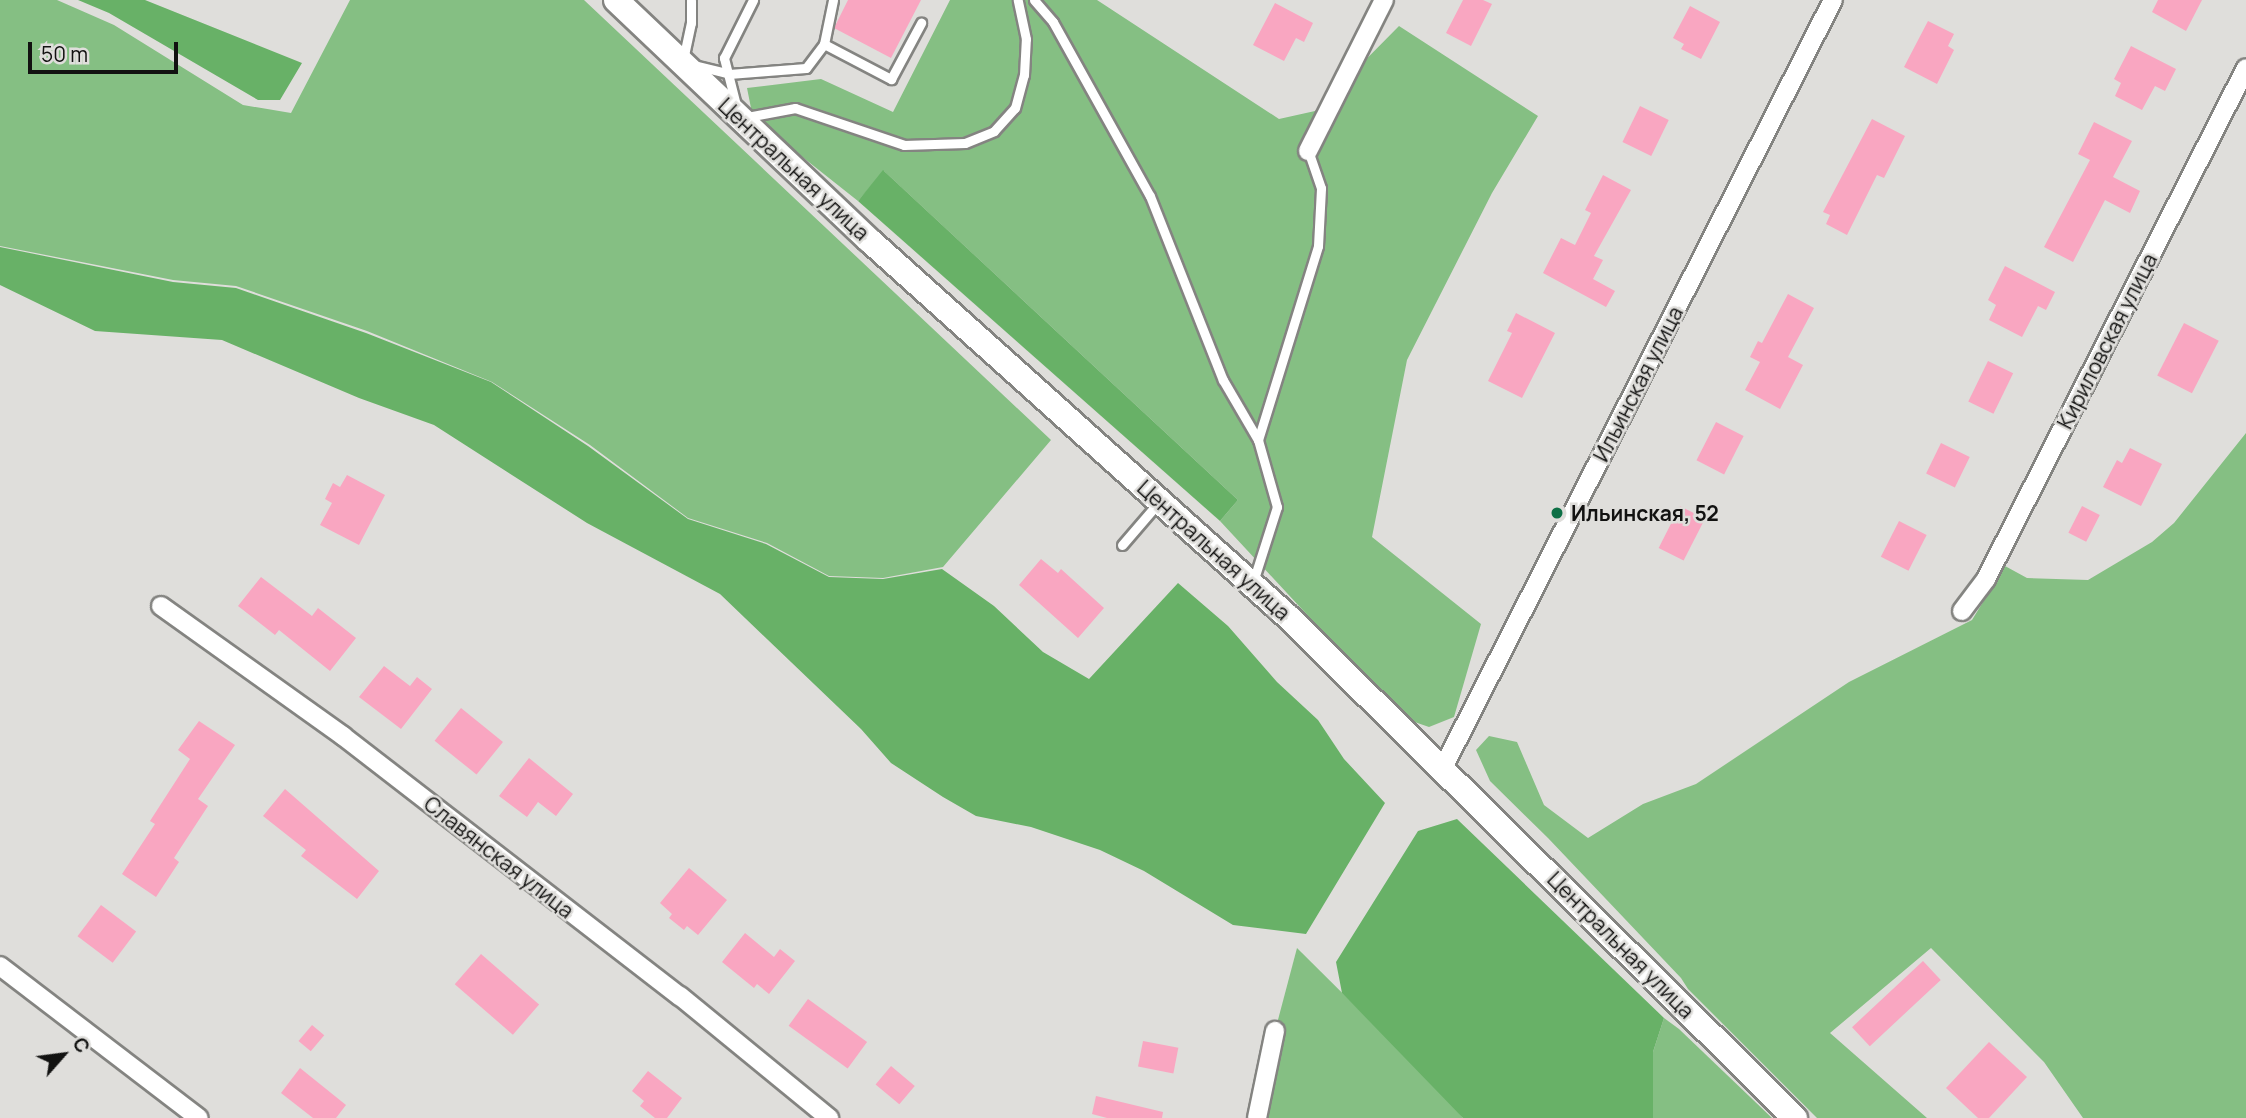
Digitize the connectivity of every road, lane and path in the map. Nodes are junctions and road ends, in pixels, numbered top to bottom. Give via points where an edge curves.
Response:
1 (616, 0) edge
2 (691, 0) edge
3 (753, 0) edge
4 (833, 0) edge
5 (1018, 0) edge
6 (1034, 0) edge
7 (1384, 0) edge
8 (1833, 0) edge
9 (921, 23) dead end
10 (824, 44) junction
11 (682, 62) junction
12 (2246, 68) edge
13 (729, 74) junction
14 (740, 118) junction
15 (1308, 151) joint
16 (1258, 440) junction
17 (1160, 501) junction
18 (1122, 545) dead end
19 (1252, 584) junction
20 (161, 606) dead end
21 (1962, 611) dead end
22 (1443, 768) junction
23 (0, 966) edge
24 (1275, 1031) dead end
25 (199, 1118) edge
26 (829, 1118) edge
27 (1257, 1118) edge
28 (1795, 1118) edge

1 - 11 street, Центральная улица
2 - 11 lane
3 - 13 lane via 724,58
4 - 10 lane
5 - 14 lane via 1026,39 1024,75 1015,108 994,131 965,143 904,145 795,108
6 - 16 lane via 1053,22 1150,196 1223,380
7 - 15 street
8 - 22 street, Ильинская улица
9 - 10 lane via 891,79
10 - 13 lane via 806,68
11 - 13 lane
11 - 14 street, Центральная улица
12 - 21 street, Кириловская улица via 1986,579
13 - 14 lane
14 - 17 street, Центральная улица
15 - 16 lane via 1321,188 1318,246
16 - 19 lane via 1277,507
17 - 18 lane
17 - 19 street, Центральная улица
19 - 22 street, Центральная улица
20 - 26 street, Славянская улица via 343,736 680,996
22 - 28 street, Центральная улица
23 - 25 street
24 - 27 street

